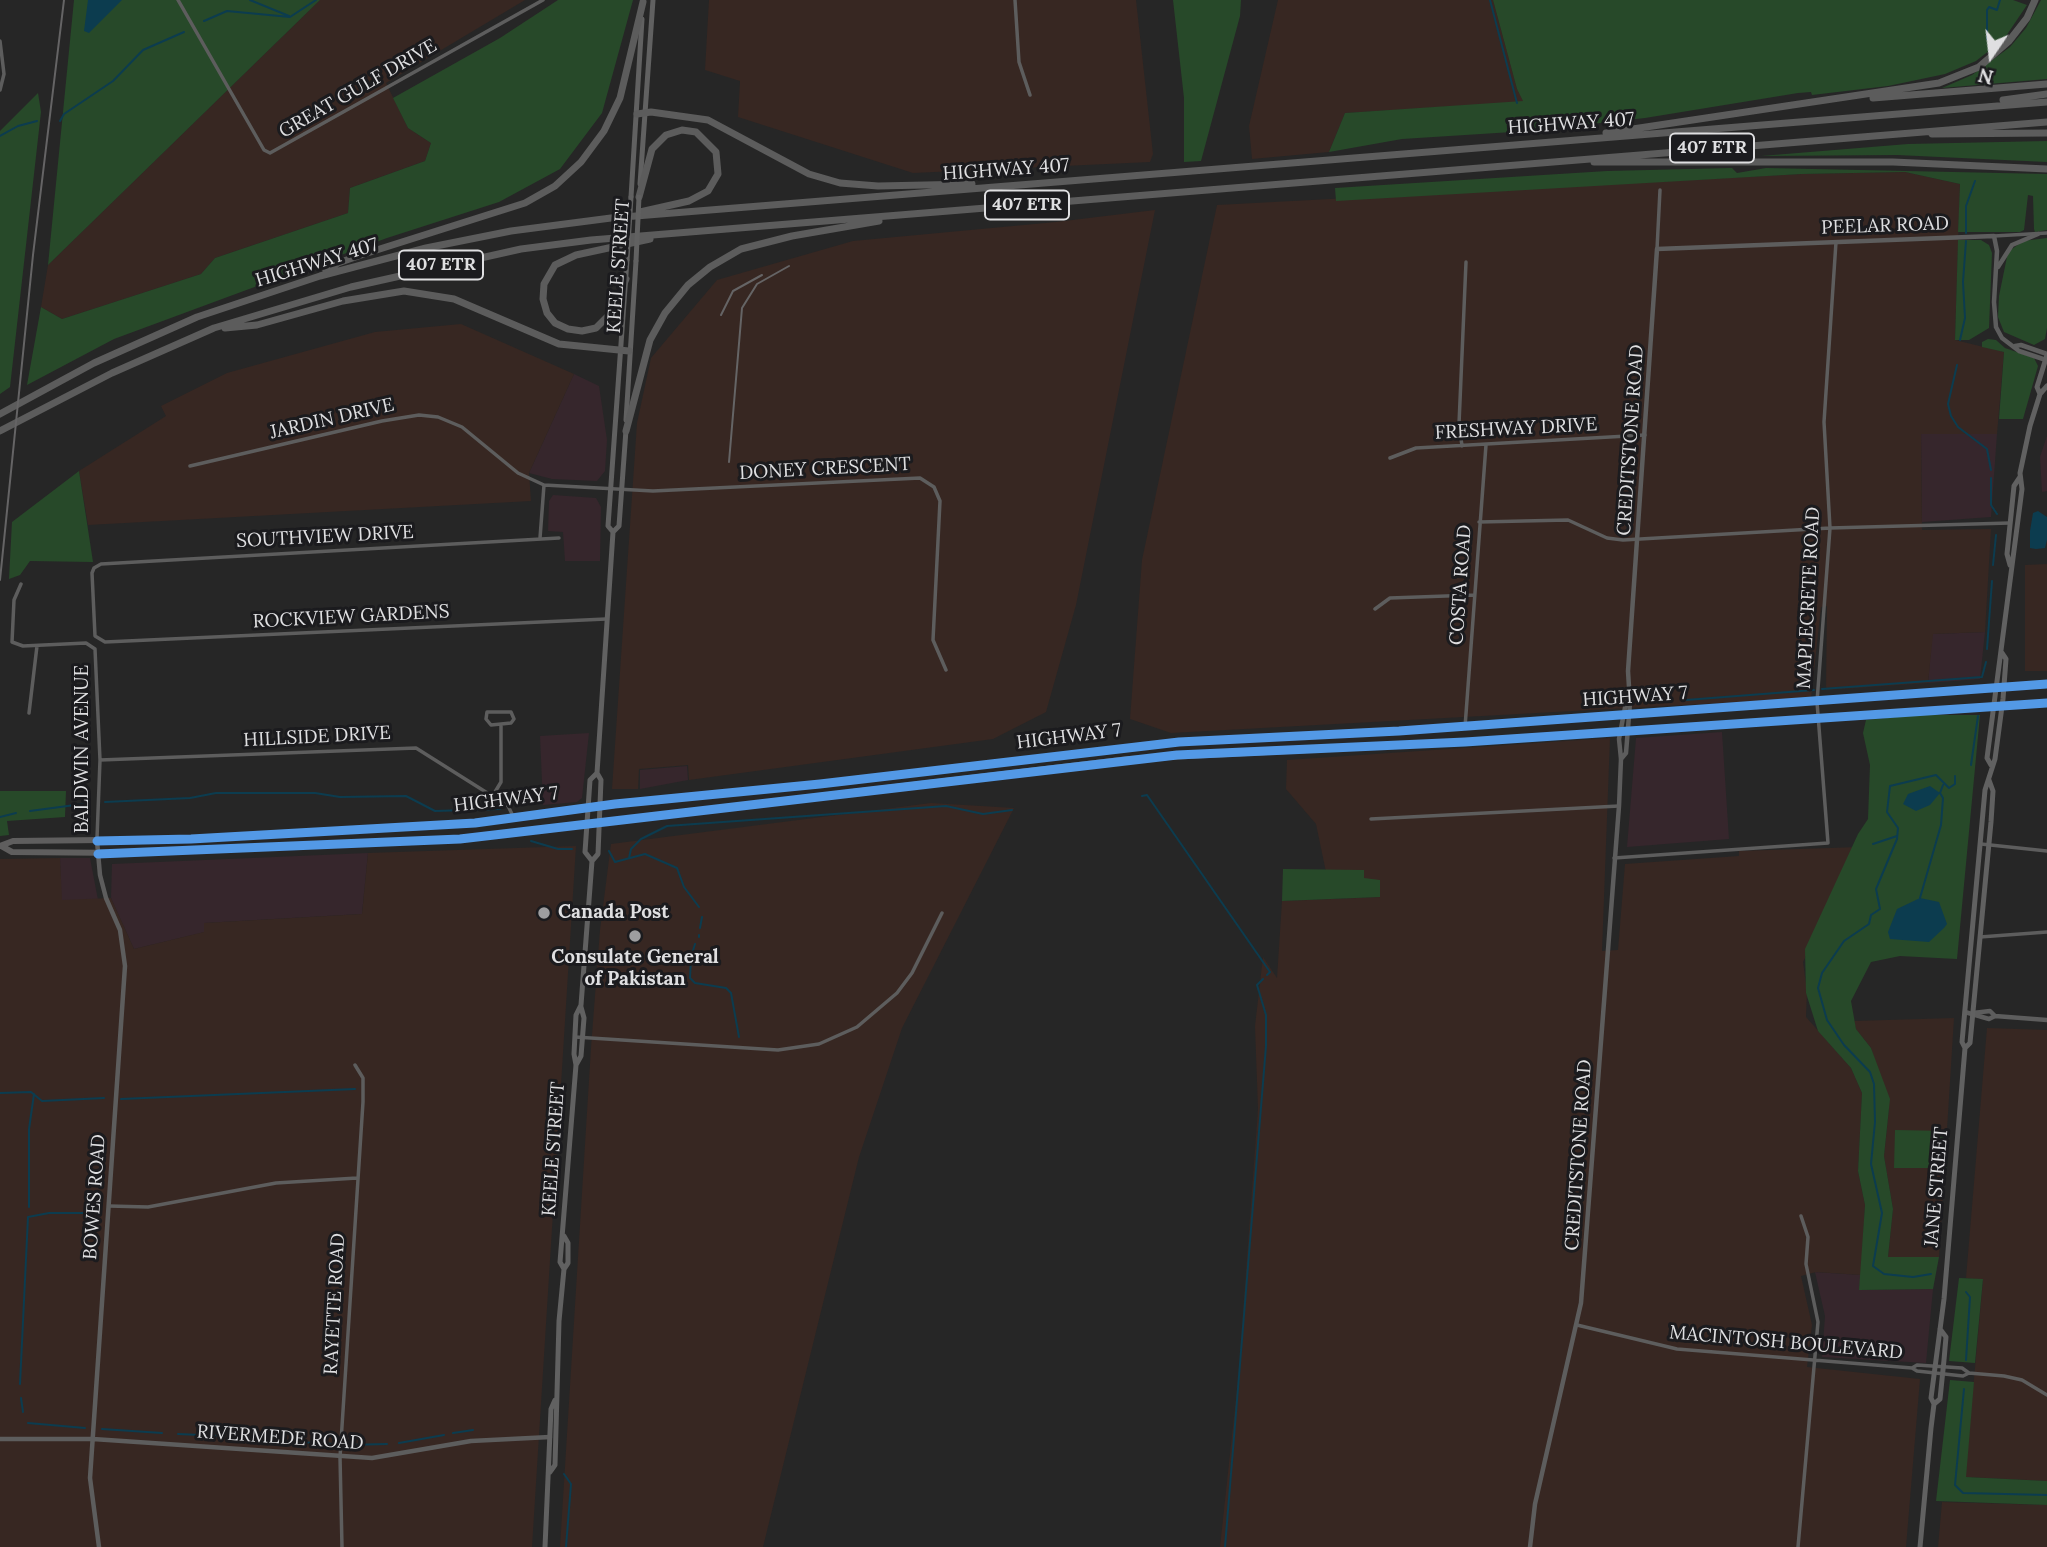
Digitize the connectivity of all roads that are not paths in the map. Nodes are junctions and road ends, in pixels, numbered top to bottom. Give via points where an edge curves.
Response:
1 (178, 0) edge
2 (543, 0) edge
3 (653, 0) edge
4 (1015, 0) edge
5 (2035, 0) edge
6 (643, 1) edge
7 (0, 41) edge
8 (2047, 84) edge
9 (0, 90) edge
10 (1030, 94) dead end
11 (2047, 94) edge
12 (2047, 102) edge
13 (1809, 103) junction
14 (1958, 107) junction
15 (641, 113) junction
16 (2047, 122) edge
17 (2047, 133) edge
18 (1868, 135) junction
19 (1571, 139) junction
20 (1555, 161) junction
21 (2047, 169) edge
22 (1025, 184) junction
23 (1660, 190) dead end
24 (635, 197) junction
25 (921, 214) junction
26 (611, 218) junction
27 (674, 233) junction
28 (2047, 233) edge
29 (2039, 234) junction
30 (1994, 236) junction
31 (1836, 243) junction
32 (1657, 249) junction
33 (1466, 262) dead end
34 (1998, 268) junction
35 (320, 276) junction
36 (626, 279) junction
37 (214, 328) junction
38 (625, 350) junction
39 (2047, 357) edge
40 (2047, 386) edge
41 (2040, 394) junction
42 (0, 414) edge
43 (0, 431) edge
44 (626, 431) junction
45 (1645, 435) junction
46 (1486, 445) junction
47 (1462, 446) junction
48 (1390, 458) dead end
49 (190, 466) dead end
50 (544, 485) junction
51 (611, 489) junction
52 (621, 491) junction
53 (1479, 522) junction
54 (2014, 523) junction
55 (1830, 528) junction
56 (612, 532) junction
57 (540, 538) junction
58 (559, 538) dead end
59 (1638, 540) junction
60 (94, 568) joint
61 (21, 584) dead end
62 (1474, 595) junction
63 (1375, 609) dead end
64 (606, 620) junction
65 (98, 640) joint
66 (37, 646) junction
67 (2002, 653) junction
68 (946, 670) dead end
69 (2047, 684) edge
70 (1996, 688) junction
71 (2004, 688) junction
72 (1817, 702) junction
73 (2047, 703) edge
74 (2003, 706) junction
75 (1994, 707) junction
76 (29, 713) dead end
77 (1626, 715) junction
78 (1817, 718) junction
79 (501, 724) junction
80 (1465, 727) junction
81 (1628, 731) junction
82 (1620, 732) junction
83 (100, 760) junction
84 (1622, 760) junction
85 (1991, 765) junction
86 (597, 773) junction
87 (1989, 780) junction
88 (492, 797) junction
89 (600, 806) junction
90 (1619, 806) junction
91 (588, 807) junction
92 (513, 816) junction
93 (1371, 819) dead end
94 (599, 824) junction
95 (587, 825) junction
96 (97, 841) junction
97 (1981, 844) junction
98 (1988, 845) junction
99 (0, 846) edge
100 (2047, 851) edge
101 (98, 853) junction
102 (1614, 858) junction
103 (592, 861) junction
104 (942, 913) dead end
105 (2047, 932) edge
106 (1980, 937) junction
107 (581, 1005) junction
108 (1965, 1012) junction
109 (1973, 1013) junction
110 (2047, 1020) edge
111 (575, 1037) junction
112 (582, 1038) junction
113 (1965, 1048) junction
114 (355, 1065) dead end
115 (576, 1065) junction
116 (357, 1178) junction
117 (108, 1206) junction
118 (1801, 1216) dead end
119 (1577, 1325) junction
120 (1940, 1329) junction
121 (1814, 1360) junction
122 (1933, 1370) junction
123 (1943, 1370) junction
124 (2047, 1395) edge
125 (555, 1400) junction
126 (1934, 1404) junction
127 (550, 1437) junction
128 (557, 1438) junction
129 (0, 1439) edge
130 (93, 1439) junction
131 (340, 1457) junction
132 (550, 1472) junction
133 (99, 1547) edge
134 (342, 1547) edge
135 (545, 1547) edge
136 (1530, 1547) edge
137 (1798, 1547) edge
138 (1920, 1547) edge

1 - 2 street, GREAT GULF DRIVE via 264,150 270,153
3 - 15 main road, KEELE STREET
4 - 10 street via 1019,62
5 - 13 highway via 2009,41 1960,76
6 - 15 main road, KEELE STREET
6 - 35 highway via 620,98 604,131 555,186 513,207 338,263
7 - 9 street via 4,74
8 - 13 highway
11 - 14 highway
12 - 14 highway, HIGHWAY 407 / 407 ETR
13 - 19 highway
14 - 19 highway, HIGHWAY 407 / 407 ETR
15 - 22 highway via 708,120 809,174 839,183
15 - 24 main road, KEELE STREET
16 - 18 highway, HIGHWAY 407 / 407 ETR
17 - 18 highway
18 - 20 highway, HIGHWAY 407 / 407 ETR
19 - 22 highway, HIGHWAY 407 / 407 ETR
20 - 21 highway via 1907,162
20 - 25 highway, HIGHWAY 407 / 407 ETR
22 - 26 highway, HIGHWAY 407 / 407 ETR
23 - 32 street, CREDITSTONE ROAD
24 - 26 highway via 652,149 666,135 696,132 716,152 716,181 698,197
24 - 36 main road, KEELE STREET, bridge
24 - 38 main road, KEELE STREET, bridge via 636,261
25 - 27 highway, HIGHWAY 407 / 407 ETR
25 - 44 highway via 741,249 710,267 688,285 650,340
26 - 35 highway, HIGHWAY 407 / 407 ETR via 471,238
27 - 36 highway via 563,260 548,273 544,285 547,313 568,329 596,328 613,311
27 - 37 highway, HIGHWAY 407 / 407 ETR via 545,245 477,257 339,290
28 - 29 street
29 - 30 street
29 - 34 street via 2012,246
30 - 31 street, PEELAR ROAD
30 - 34 street
31 - 32 street, PEELAR ROAD
31 - 55 street, MAPLECRETE ROAD via 1824,422
32 - 45 street, CREDITSTONE ROAD
33 - 47 street
34 - 39 street via 1994,321 2002,338 2019,351
35 - 42 highway, HIGHWAY 407 / 407 ETR via 197,317 94,363
36 - 38 main road, KEELE STREET
37 - 38 highway via 257,325 343,301 404,291 454,299 559,344
37 - 43 highway, HIGHWAY 407 / 407 ETR via 112,373
38 - 44 main road, KEELE STREET
38 - 51 main road, KEELE STREET
39 - 41 main road, JANE STREET via 2037,387
40 - 41 main road, JANE STREET
41 - 54 main road, JANE STREET
44 - 52 main road, KEELE STREET
45 - 46 street, FRESHWAY DRIVE
45 - 59 street, CREDITSTONE ROAD
46 - 47 street, FRESHWAY DRIVE
46 - 53 street, COSTA ROAD
47 - 48 street, FRESHWAY DRIVE via 1416,449
49 - 50 street, JARDIN DRIVE via 419,415 462,427 518,473
50 - 51 street, JARDIN DRIVE
50 - 57 street
51 - 52 street, DONEY CRESCENT
51 - 56 main road, KEELE STREET via 608,526
52 - 56 main road, KEELE STREET via 619,526
52 - 68 street, DONEY CRESCENT via 910,477 927,481 937,491 940,505 933,640
53 - 59 street via 1560,519 1612,539
53 - 62 street, COSTA ROAD
54 - 55 street
54 - 67 main road, JANE STREET
55 - 59 street
55 - 72 street, MAPLECRETE ROAD
56 - 64 main road, KEELE STREET
57 - 58 street, SOUTHVIEW DRIVE
57 - 60 street, SOUTHVIEW DRIVE via 101,564
59 - 77 street, CREDITSTONE ROAD
60 - 65 street, BALDWIN AVENUE
61 - 66 street via 13,600 11,637 15,644
62 - 63 street via 1390,598
62 - 80 street, COSTA ROAD
64 - 65 street, ROCKVIEW GARDENS
64 - 86 main road, KEELE STREET
66 - 76 street
66 - 83 street, BALDWIN AVENUE via 93,646
67 - 70 main road, JANE STREET
67 - 71 main road, JANE STREET via 2006,659
69 - 71 main road, HIGHWAY 7
70 - 71 main road, HIGHWAY 7
70 - 72 main road, HIGHWAY 7
70 - 75 main road, JANE STREET
71 - 74 main road, JANE STREET
72 - 77 main road, HIGHWAY 7
72 - 78 street, MAPLECRETE ROAD
73 - 74 main road, HIGHWAY 7
74 - 75 main road, HIGHWAY 7
74 - 85 main road, JANE STREET via 1996,759
75 - 78 main road, HIGHWAY 7
75 - 85 main road, JANE STREET via 1987,758
77 - 80 main road, HIGHWAY 7
77 - 81 street, CREDITSTONE ROAD
77 - 82 street, CREDITSTONE ROAD
78 - 81 main road, HIGHWAY 7
78 - 102 street, MAPLECRETE ROAD via 1828,843
79 - 79 street via 514,719 511,712 487,712 491,725
79 - 88 street via 501,782
80 - 89 main road, HIGHWAY 7 via 1180,742
81 - 82 main road, HIGHWAY 7
81 - 84 street, CREDITSTONE ROAD
82 - 84 street, CREDITSTONE ROAD
82 - 94 main road, HIGHWAY 7 via 1129,759
83 - 88 street, HILLSIDE DRIVE via 408,747 425,752
83 - 96 street, BALDWIN AVENUE
84 - 90 street, CREDITSTONE ROAD
85 - 87 main road, JANE STREET
86 - 89 main road, KEELE STREET
86 - 91 main road, KEELE STREET via 590,780
87 - 97 main road, JANE STREET
87 - 98 main road, JANE STREET via 1993,791
88 - 92 street, HILLSIDE DRIVE via 508,806
89 - 91 main road, HIGHWAY 7
89 - 94 main road, KEELE STREET
90 - 93 street
90 - 102 street, CREDITSTONE ROAD
91 - 92 main road, HIGHWAY 7
91 - 95 main road, KEELE STREET
92 - 96 main road, HIGHWAY 7 via 475,823
94 - 95 main road, HIGHWAY 7
94 - 103 main road, KEELE STREET via 598,854
95 - 101 main road, HIGHWAY 7 via 454,839
95 - 103 main road, KEELE STREET via 585,852
96 - 99 main road, HIGHWAY 7 via 13,841
96 - 101 street, BALDWIN AVENUE
97 - 98 street
97 - 108 main road, JANE STREET
98 - 100 street
98 - 106 main road, JANE STREET
99 - 101 main road, HIGHWAY 7 via 12,852
101 - 117 street, BOWES ROAD via 125,963
102 - 119 street, CREDITSTONE ROAD
103 - 107 main road, KEELE STREET
104 - 112 street via 912,973 892,999 857,1027 819,1044 778,1050
105 - 106 street
106 - 109 main road, JANE STREET
107 - 111 main road, KEELE STREET
107 - 112 main road, KEELE STREET
108 - 109 street
108 - 113 main road, JANE STREET
109 - 110 street via 1990,1011 1995,1016
109 - 113 main road, JANE STREET via 1970,1043
111 - 112 street
111 - 115 main road, KEELE STREET
112 - 115 main road, KEELE STREET via 582,1056
113 - 120 main road, JANE STREET
114 - 116 street, RAYETTE ROAD via 363,1085
115 - 125 main road, KEELE STREET via 560,1262 564,1269
116 - 117 street via 276,1183 148,1207
116 - 131 street, RAYETTE ROAD
117 - 130 street, BOWES ROAD
118 - 121 street via 1808,1237 1806,1264 1818,1322
119 - 121 street, MACINTOSH BOULEVARD via 1668,1348
119 - 136 street, CREDITSTONE ROAD via 1535,1504
120 - 122 main road, JANE STREET
120 - 123 main road, JANE STREET via 1946,1337
121 - 122 street, MACINTOSH BOULEVARD via 1917,1365
121 - 137 street
122 - 123 street, MACINTOSH BOULEVARD
122 - 126 main road, JANE STREET
123 - 124 street, MACINTOSH BOULEVARD via 1963,1376 2013,1377
123 - 126 main road, JANE STREET via 1940,1399
125 - 127 main road, KEELE STREET
125 - 128 main road, KEELE STREET
126 - 138 main road, JANE STREET
127 - 128 street, RIVERMEDE ROAD
127 - 131 street, RIVERMEDE ROAD via 471,1441 386,1457
127 - 132 main road, KEELE STREET
128 - 132 main road, KEELE STREET
129 - 130 street, RIVERMEDE ROAD
130 - 131 street, RIVERMEDE ROAD
130 - 133 street, BOWES ROAD via 91,1500
131 - 134 street, RAYETTE ROAD
132 - 135 main road, KEELE STREET

